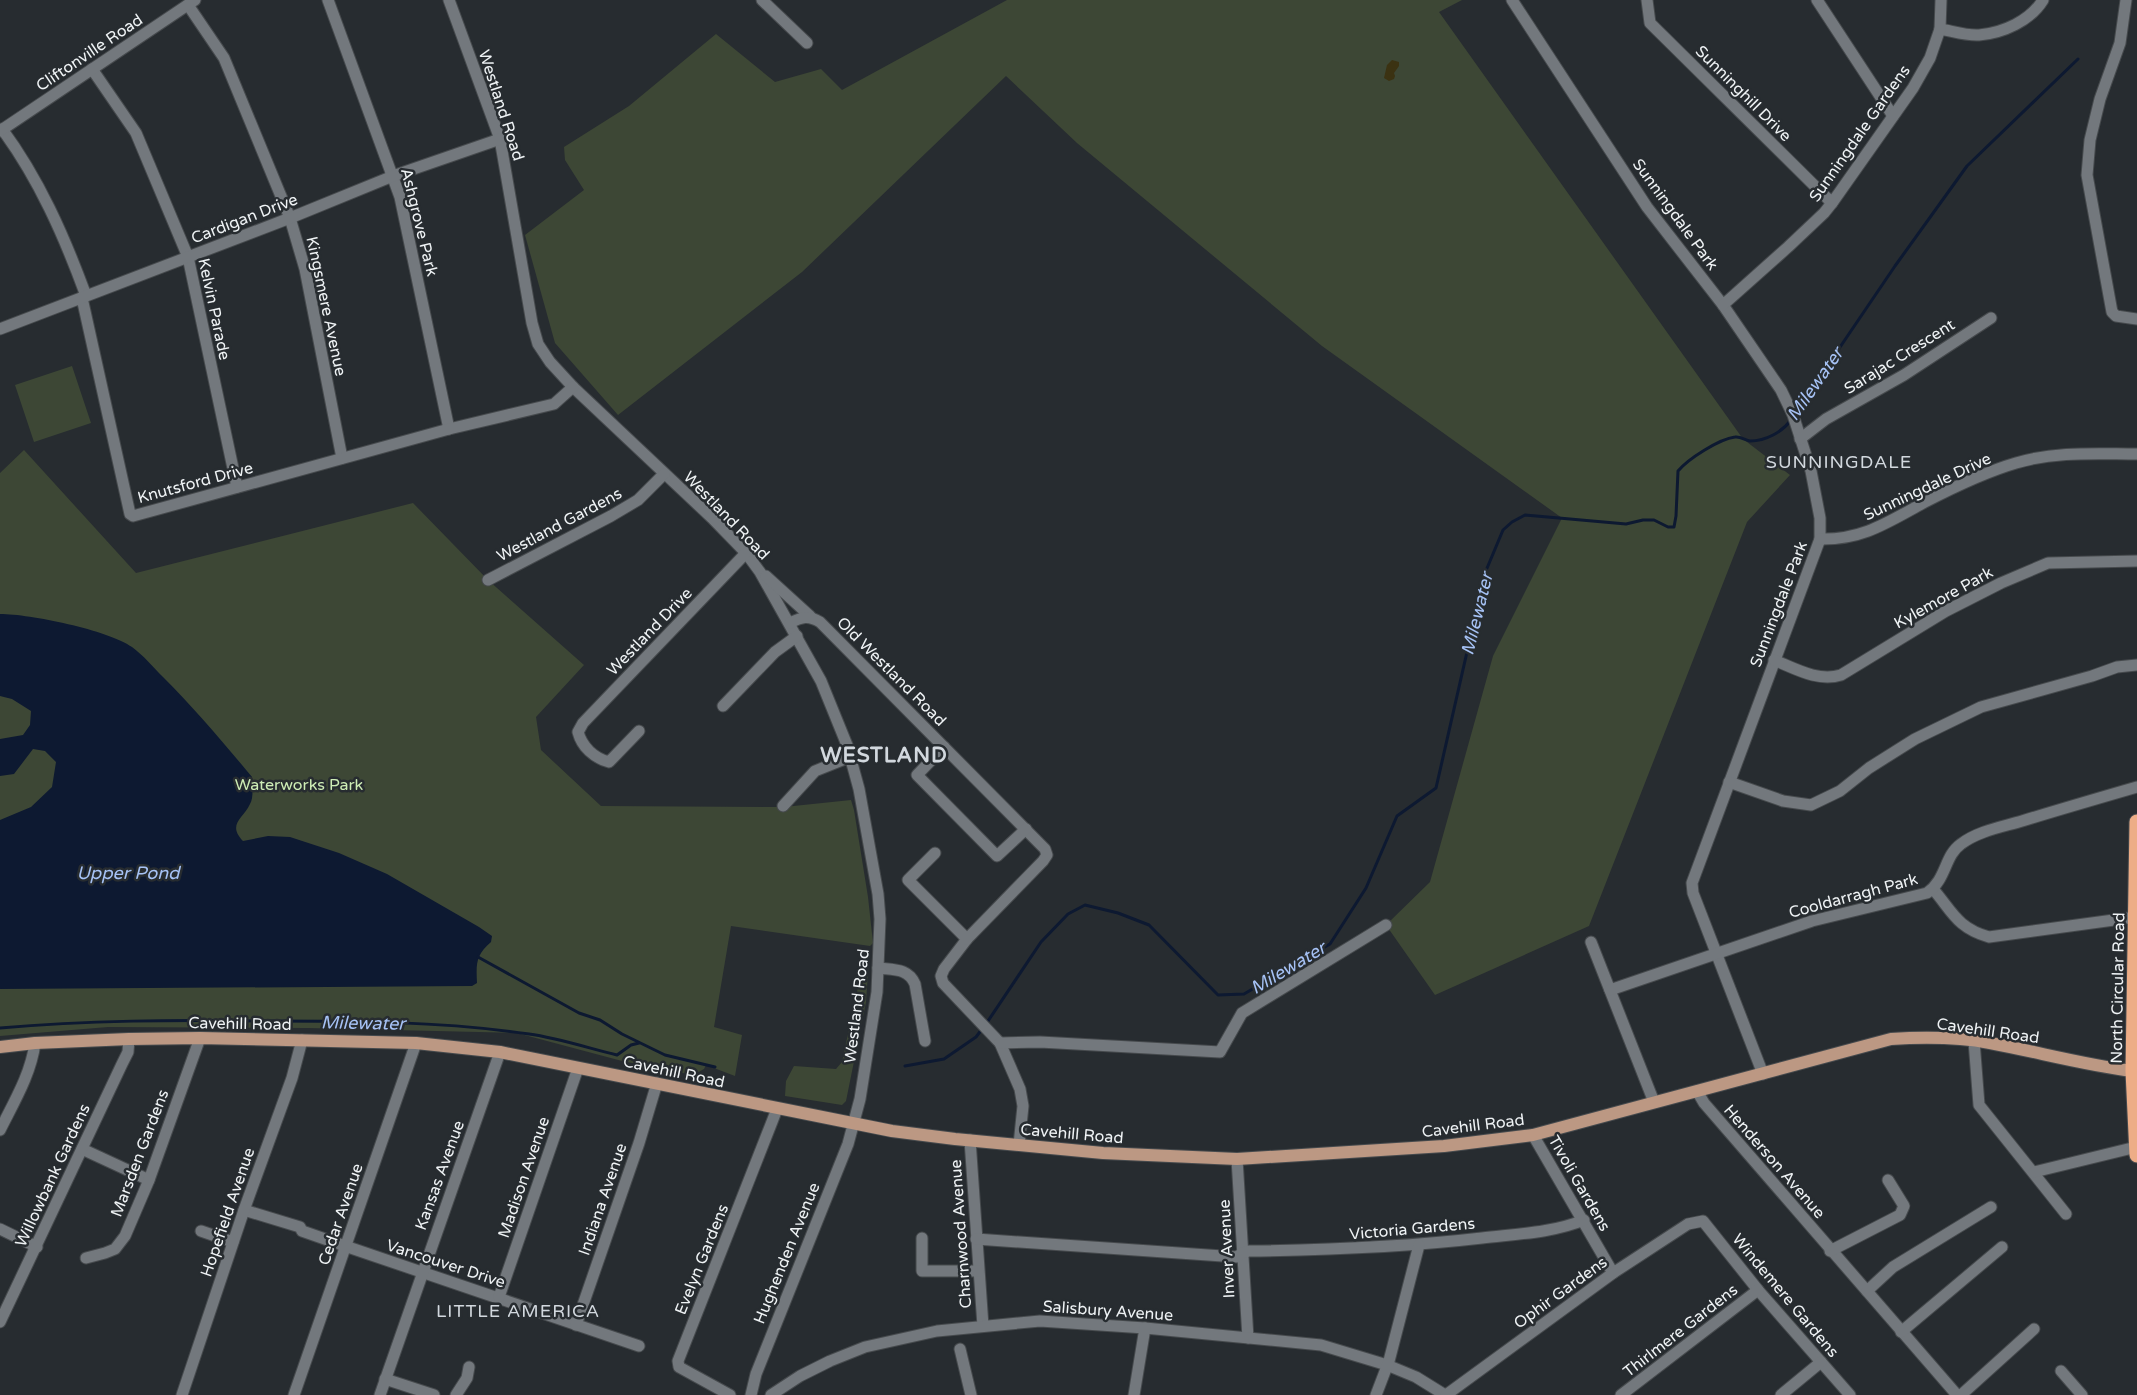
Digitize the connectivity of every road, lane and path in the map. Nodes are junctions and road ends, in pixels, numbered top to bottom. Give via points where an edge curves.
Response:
1 (328, 0) edge
2 (449, 0) edge
3 (762, 0) edge
4 (1512, 0) edge
5 (1647, 0) edge
6 (1817, 0) edge
7 (1941, 0) edge
8 (2043, 0) edge
9 (2126, 0) edge
10 (192, 2) edge
11 (1940, 29) junction
12 (807, 43) dead end
13 (92, 69) junction
14 (1892, 116) junction
15 (1, 130) edge
16 (500, 139) junction
17 (393, 176) junction
18 (1832, 203) junction
19 (290, 218) junction
20 (188, 256) junction
21 (82, 298) junction
22 (1723, 305) junction
23 (1991, 318) dead end
24 (2137, 319) edge
25 (0, 330) edge
26 (573, 387) junction
27 (449, 429) junction
28 (1800, 439) junction
29 (2137, 454) edge
30 (342, 458) junction
31 (664, 474) junction
32 (237, 487) junction
33 (1820, 539) junction
34 (746, 553) junction
35 (2137, 561) edge
36 (760, 572) junction
37 (488, 580) dead end
38 (810, 616) junction
39 (790, 624) junction
40 (797, 636) junction
41 (1774, 660) junction
42 (2137, 665) edge
43 (723, 706) dead end
44 (640, 731) dead end
45 (944, 747) junction
46 (850, 757) junction
47 (1729, 782) junction
48 (2137, 787) edge
49 (783, 806) dead end
50 (2137, 822) edge
51 (1026, 829) junction
52 (935, 853) dead end
53 (1934, 889) junction
54 (2136, 917) junction
55 (1386, 924) dead end
56 (967, 939) junction
57 (1591, 942) dead end
58 (1715, 953) junction
59 (878, 968) junction
60 (1610, 990) junction
61 (2136, 990) edge
62 (200, 1038) junction
63 (129, 1039) junction
64 (302, 1040) junction
65 (925, 1041) dead end
66 (1974, 1041) junction
67 (35, 1043) junction
68 (416, 1043) junction
69 (1000, 1043) junction
70 (0, 1048) edge
71 (500, 1052) junction
72 (578, 1068) junction
73 (2135, 1072) edge
74 (1762, 1074) junction
75 (657, 1083) junction
76 (1697, 1090) junction
77 (1654, 1102) junction
78 (777, 1109) junction
79 (852, 1123) junction
80 (0, 1130) edge
81 (1534, 1135) junction
82 (970, 1140) junction
83 (1020, 1145) junction
84 (2136, 1148) edge
85 (82, 1149) junction
86 (2137, 1155) edge
87 (1237, 1159) junction
88 (2034, 1172) junction
89 (148, 1180) junction
90 (1888, 1180) dead end
91 (1991, 1207) dead end
92 (244, 1210) junction
93 (2066, 1214) dead end
94 (1584, 1220) junction
95 (1696, 1222) joint
96 (0, 1229) edge
97 (201, 1231) dead end
98 (922, 1238) dead end
99 (976, 1239) junction
100 (233, 1242) junction
101 (1419, 1245) junction
102 (346, 1246) junction
103 (37, 1247) junction
104 (2002, 1247) dead end
105 (1830, 1251) junction
106 (1242, 1253) junction
107 (86, 1258) dead end
108 (978, 1270) junction
109 (422, 1272) junction
110 (1614, 1273) junction
111 (1758, 1290) junction
112 (1866, 1292) junction
113 (499, 1297) junction
114 (0, 1322) edge
115 (576, 1324) junction
116 (983, 1326) junction
117 (1145, 1328) junction
118 (2034, 1329) dead end
119 (1901, 1332) junction
120 (1248, 1338) junction
121 (639, 1346) dead end
122 (960, 1349) dead end
123 (1821, 1362) junction
124 (1387, 1365) junction
125 (469, 1368) dead end
126 (2061, 1371) dead end
127 (385, 1379) junction
128 (182, 1395) edge
129 (294, 1395) edge
130 (380, 1395) edge
131 (434, 1395) edge
132 (456, 1395) edge
133 (730, 1395) edge
134 (751, 1395) edge
135 (771, 1395) edge
136 (971, 1395) edge
137 (1134, 1395) edge
138 (1376, 1395) edge
139 (1446, 1395) edge
140 (1621, 1395) edge
141 (1781, 1395) edge
142 (1850, 1395) edge
143 (1957, 1395) edge
144 (1961, 1395) edge
145 (2082, 1395) edge

1 - 17 street, Ashgrove Park
2 - 16 street, Westland Road
3 - 12 street
4 - 22 street, Sunningdale Park via 1647,206
5 - 18 street, Sunninghill Drive via 1650,22
6 - 14 street
7 - 11 street, Sunningdale Gardens
8 - 11 street via 2038,9 2023,20 1998,32 1977,35
9 - 24 street via 2120,43 2100,99 2090,140 2088,175 2112,312 2116,316
10 - 13 street, Cliftonville Road
10 - 19 street, Kingsmere Avenue via 224,58
11 - 14 street, Sunningdale Gardens via 1930,58
13 - 15 street, Cliftonville Road
13 - 20 street, Kelvin Parade via 136,133
14 - 18 street, Sunningdale Gardens
15 - 21 street, Knutsford Drive via 20,154 47,201 85,293
16 - 17 street, Cardigan Drive
16 - 26 street, Westland Road via 538,344
17 - 19 street, Cardigan Drive
17 - 27 street, Ashgrove Park
18 - 22 street, Sunningdale Gardens
19 - 20 street, Cardigan Drive
19 - 30 street, Kingsmere Avenue via 305,269
20 - 21 street, Cardigan Drive
20 - 32 street, Kelvin Parade
21 - 25 street, Cardigan Drive
21 - 32 street, Knutsford Drive via 130,514 133,516
22 - 28 street, Sunningdale Park via 1781,390
23 - 28 street, Sarajac Crescent via 1826,419
26 - 27 street, Knutsford Drive via 554,404
26 - 31 street, Westland Road
27 - 30 street, Knutsford Drive
28 - 33 street, Sunningdale Park via 1817,499
29 - 33 street, Sunningdale Drive via 2061,453 2016,463 1975,478 1872,531 1844,539
30 - 32 street, Knutsford Drive
31 - 34 street, Westland Road
31 - 37 street, Westland Gardens via 638,500
33 - 41 street, Sunningdale Park
34 - 36 street, Westland Road
34 - 44 street, Westland Drive via 578,732 581,742 599,759 609,762
35 - 41 street, Kylemore Park via 2048,563 1946,611 1841,675 1829,679
36 - 38 street, Old Westland Road
36 - 39 street, Westland Road
38 - 39 street
38 - 45 street, Old Westland Road via 841,642
39 - 40 street, Westland Road
40 - 43 street via 775,652
40 - 46 street, Westland Road via 821,681
41 - 47 street, Sunningdale Park
42 - 47 street via 2116,667 1981,708 1915,739 1840,791 1811,806 1784,801
45 - 51 street, Old Westland Road
45 - 51 street via 917,775 997,856
46 - 49 street via 815,771
46 - 59 street, Westland Road via 878,894
47 - 58 street, Sunningdale Park via 1692,883
48 - 53 street, Cooldarragh Park via 1969,839 1952,853
50 - 54 highway, North Circular Road
51 - 56 street, Old Westland Road via 1047,855
52 - 56 street via 908,880
53 - 54 street via 1956,920 1989,937
53 - 58 street, Cooldarragh Park via 1812,921
54 - 61 highway, North Circular Road
55 - 69 street via 1242,1013 1220,1052 1040,1042
56 - 69 street, Old Westland Road via 944,969 943,983
57 - 60 street
58 - 60 street, Cooldarragh Park
58 - 74 street, Sunningdale Park
59 - 65 street via 904,971 912,976
59 - 79 street, Westland Road via 862,1089
60 - 77 street
61 - 73 highway, North Circular Road
62 - 63 main road, Cavehill Road
62 - 64 main road, Cavehill Road
62 - 89 street, Marsden Gardens
63 - 67 main road, Cavehill Road
63 - 85 street, Willowbank Gardens via 128,1052
64 - 68 main road, Cavehill Road
64 - 92 street, Hopefield Avenue via 292,1078
66 - 73 main road, Cavehill Road
66 - 74 main road, Cavehill Road via 1919,1037 1891,1039
66 - 88 street via 1979,1105
67 - 70 main road, Cavehill Road
67 - 80 street via 28,1072
68 - 71 main road, Cavehill Road
68 - 102 street, Cedar Avenue
69 - 83 street, Old Westland Road via 1020,1089 1023,1106
71 - 72 main road, Cavehill Road
71 - 109 street, Kansas Avenue
72 - 75 main road, Cavehill Road
72 - 113 street, Madison Avenue
73 - 84 highway, North Circular Road
74 - 76 main road, Cavehill Road
75 - 78 main road, Cavehill Road
75 - 115 street, Indiana Avenue
76 - 77 main road, Cavehill Road
76 - 105 street, Henderson Avenue via 1704,1103
77 - 81 main road, Cavehill Road
78 - 79 main road, Cavehill Road
78 - 133 street, Evelyn Gardens via 678,1360 679,1367
79 - 82 main road, Cavehill Road
79 - 134 street, Hughenden Avenue via 848,1144 756,1374
81 - 87 main road, Cavehill Road via 1444,1146
81 - 94 street, Tivoli Gardens
82 - 83 main road, Cavehill Road
82 - 99 street, Charnwood Avenue
83 - 87 main road, Cavehill Road via 1103,1153
84 - 86 highway, North Circular Road
84 - 88 street
85 - 89 street
85 - 103 street, Willowbank Gardens
87 - 106 street, Inver Avenue
88 - 93 street
89 - 107 street, Marsden Gardens via 125,1236 115,1249
90 - 105 street via 1904,1206 1900,1215
91 - 112 street via 1893,1267
92 - 100 street, Hopefield Avenue
92 - 102 street, Vancouver Drive via 300,1227 302,1231
94 - 101 street, Victoria Gardens via 1519,1234
94 - 110 street, Tivoli Gardens
95 - 110 street, Ophir Gardens via 1688,1224
95 - 111 street, Windemere Gardens via 1703,1221
96 - 103 street
97 - 100 street
98 - 108 street via 922,1271
99 - 106 street, Victoria Gardens via 1237,1257
99 - 108 street, Charnwood Avenue
100 - 128 street, Hopefield Avenue
101 - 106 street, Victoria Gardens
101 - 124 street
102 - 109 street, Vancouver Drive
102 - 129 street, Cedar Avenue
103 - 114 street, Willowbank Gardens
104 - 119 street
105 - 112 street, Henderson Avenue
106 - 120 street, Inver Avenue
108 - 116 street, Charnwood Avenue
109 - 113 street, Vancouver Drive
109 - 127 street, Kansas Avenue
110 - 139 street, Ophir Gardens
111 - 123 street, Windemere Gardens
111 - 140 street, Thirlmere Gardens
112 - 119 street, Henderson Avenue
113 - 115 street, Vancouver Drive
115 - 121 street, Vancouver Drive
116 - 117 street, Salisbury Avenue via 1040,1321
116 - 135 street, Salisbury Avenue via 937,1331 865,1347 800,1376
117 - 120 street, Salisbury Avenue
117 - 137 street
118 - 144 street
119 - 143 street, Henderson Avenue
120 - 124 street, Salisbury Avenue via 1321,1346
122 - 136 street
123 - 141 street
123 - 142 street, Windemere Gardens
124 - 138 street
124 - 139 street, Salisbury Avenue
125 - 132 street via 468,1378
126 - 145 street
127 - 130 street, Kansas Avenue
127 - 131 street

